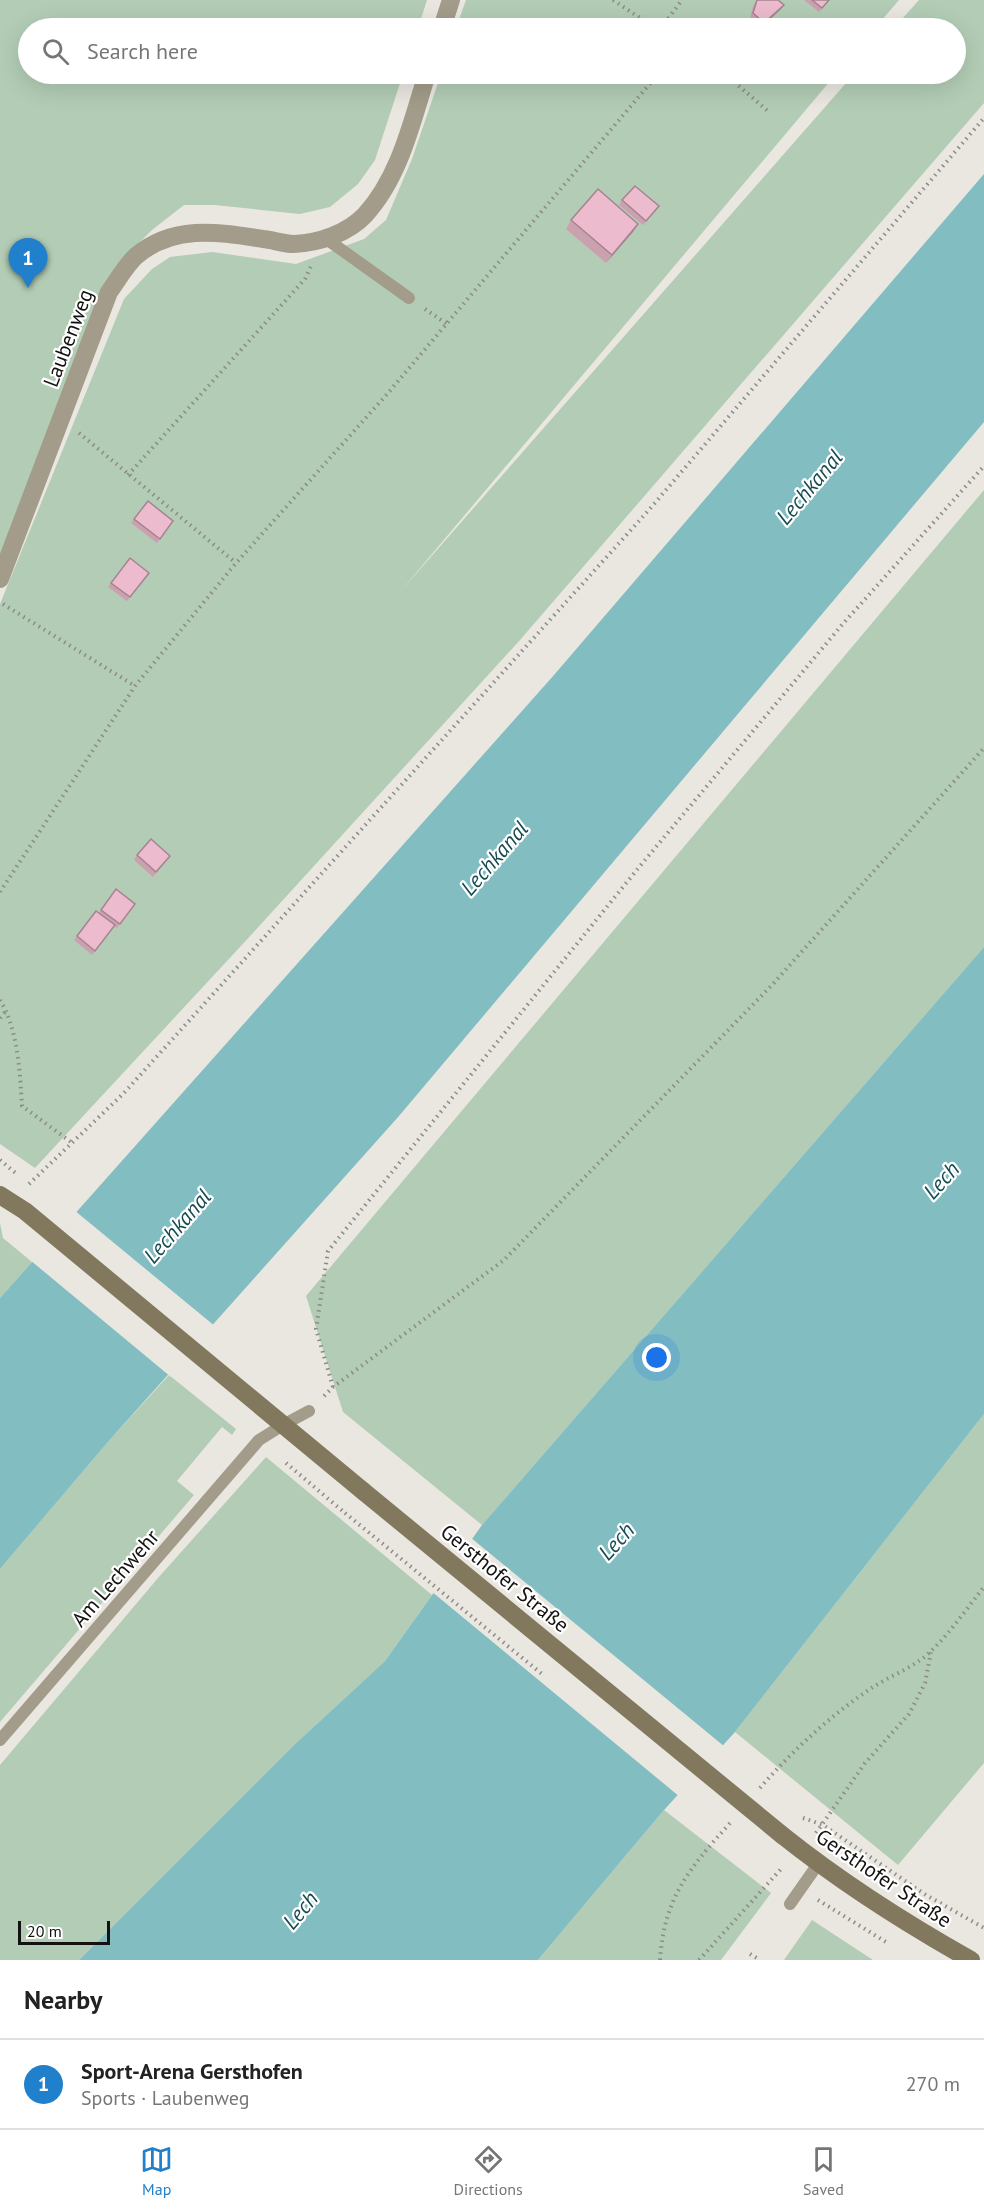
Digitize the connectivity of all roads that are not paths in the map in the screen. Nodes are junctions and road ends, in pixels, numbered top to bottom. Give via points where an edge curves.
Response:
1 (451, 0) edge
2 (445, 18) edge
3 (424, 84) edge
4 (325, 238) junction
5 (409, 298) dead end
6 (0, 579) edge
7 (0, 1195) edge
8 (309, 1411) road end
9 (282, 1425) junction
10 (0, 1740) edge
11 (818, 1864) junction
12 (790, 1904) dead end
13 (971, 1960) edge

1 - 2 street
3 - 4 street, Laubenweg via 387,185 364,215 345,230
4 - 5 lane
4 - 6 street, Laubenweg via 295,244 210,231 169,236 136,256 109,292
7 - 9 main road, Gersthofer Straße via 25,1211
8 - 9 lane, Am Lechwehr
9 - 10 lane, Am Lechwehr via 259,1440
9 - 11 main road, Gersthofer Straße, bridge
11 - 12 lane
11 - 13 main road, Gersthofer Straße

